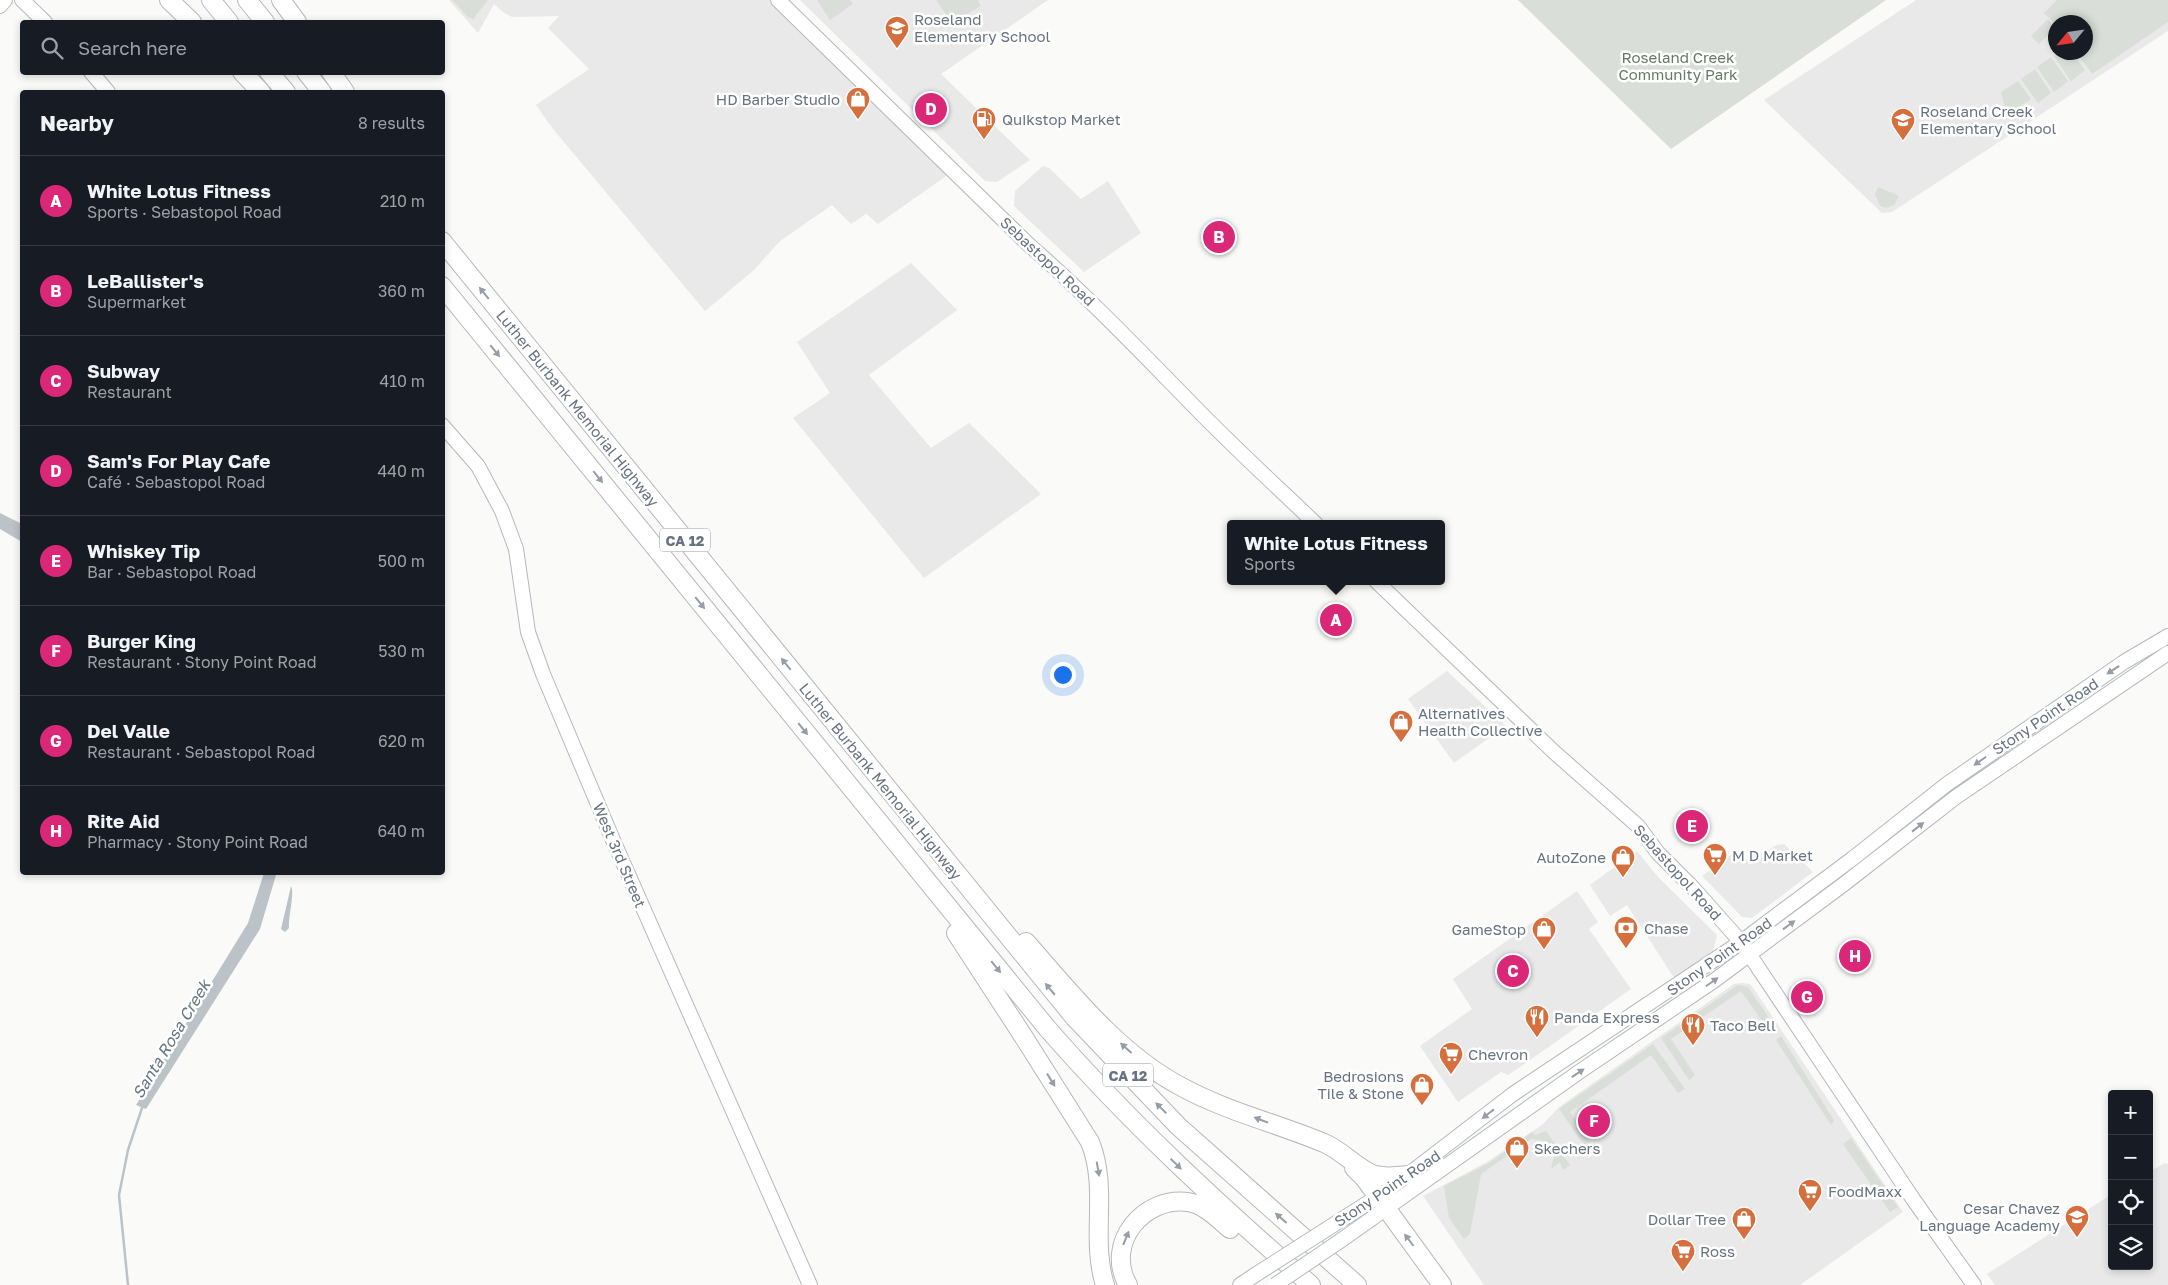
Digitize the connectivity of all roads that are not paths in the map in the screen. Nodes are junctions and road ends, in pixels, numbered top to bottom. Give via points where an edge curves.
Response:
1 (5, 0) edge
2 (22, 0) edge
3 (169, 0) edge
4 (211, 0) edge
5 (247, 0) edge
6 (281, 0) edge
7 (778, 0) edge
8 (0, 6) edge
9 (43, 20) edge
10 (190, 20) edge
11 (227, 20) edge
12 (263, 20) edge
13 (296, 20) edge
14 (94, 75) edge
15 (245, 75) edge
16 (272, 75) edge
17 (308, 75) edge
18 (333, 75) edge
19 (106, 90) edge
20 (259, 90) edge
21 (284, 90) edge
22 (320, 90) edge
23 (344, 90) edge
24 (445, 244) edge
25 (445, 290) edge
26 (445, 428) edge
27 (1312, 520) edge
28 (1380, 585) edge
29 (2168, 636) edge
30 (2168, 653) edge
31 (927, 837) junction
32 (1868, 846) junction
33 (921, 874) junction
34 (1844, 884) junction
35 (1741, 942) junction
36 (1749, 954) junction
37 (1295, 1133) junction
38 (1409, 1175) junction
39 (1382, 1203) junction
40 (810, 1285) edge
41 (1105, 1285) edge
42 (1128, 1285) edge
43 (1240, 1285) edge
44 (1275, 1285) edge
45 (1300, 1285) edge
46 (1311, 1285) edge
47 (1357, 1285) edge
48 (1442, 1285) edge
49 (1974, 1285) edge

1 - 8 main road
2 - 9 main road
3 - 10 highway
4 - 11 highway
5 - 12 highway
6 - 13 highway
7 - 27 main road, Sebastopol Road
14 - 19 main road
15 - 20 highway
16 - 21 highway
17 - 22 highway
18 - 23 highway
31 -> 24 highway, Luther Burbank Memorial Highway / CA 12
25 -> 33 highway, Luther Burbank Memorial Highway / CA 12
26 - 40 main road, West 3rd Street via 478,466 502,511 516,549 526,622 543,674
28 - 35 main road, Sebastopol Road via 1568,765 1638,826 1658,853
29 -> 32 main road, Stony Point Road via 2124,662 1947,784
34 -> 30 main road, Stony Point Road via 1956,797
37 -> 31 highway via 1206,1099 1165,1078 1140,1060 1101,1023
47 -> 31 highway, Luther Burbank Memorial Highway / CA 12 via 1220,1165 1134,1081 1055,995
32 - 34 main road via 1867,851 1845,870
32 - 35 main road, Stony Point Road
33 -> 41 highway via 943,914 1090,1142 1099,1179 1099,1258
33 -> 46 highway, Luther Burbank Memorial Highway / CA 12 via 1028,1006 1102,1089 1186,1173
36 -> 34 main road, Stony Point Road
35 - 36 main road, Sebastopol Road
35 -> 38 main road, Stony Point Road via 1513,1094
39 -> 36 main road, Stony Point Road
36 - 49 main road, Sebastopol Road
37 - 38 highway via 1334,1147 1371,1173
37 - 39 highway via 1346,1161
38 - 39 main road, Stony Point Road
39 - 43 main road, Stony Point Road, bridge via 1327,1229
39 - 44 main road, Stony Point Road, bridge via 1340,1241
48 -> 39 highway
42 -> 45 highway via 1121,1254 1130,1227 1148,1210 1180,1202 1203,1207

